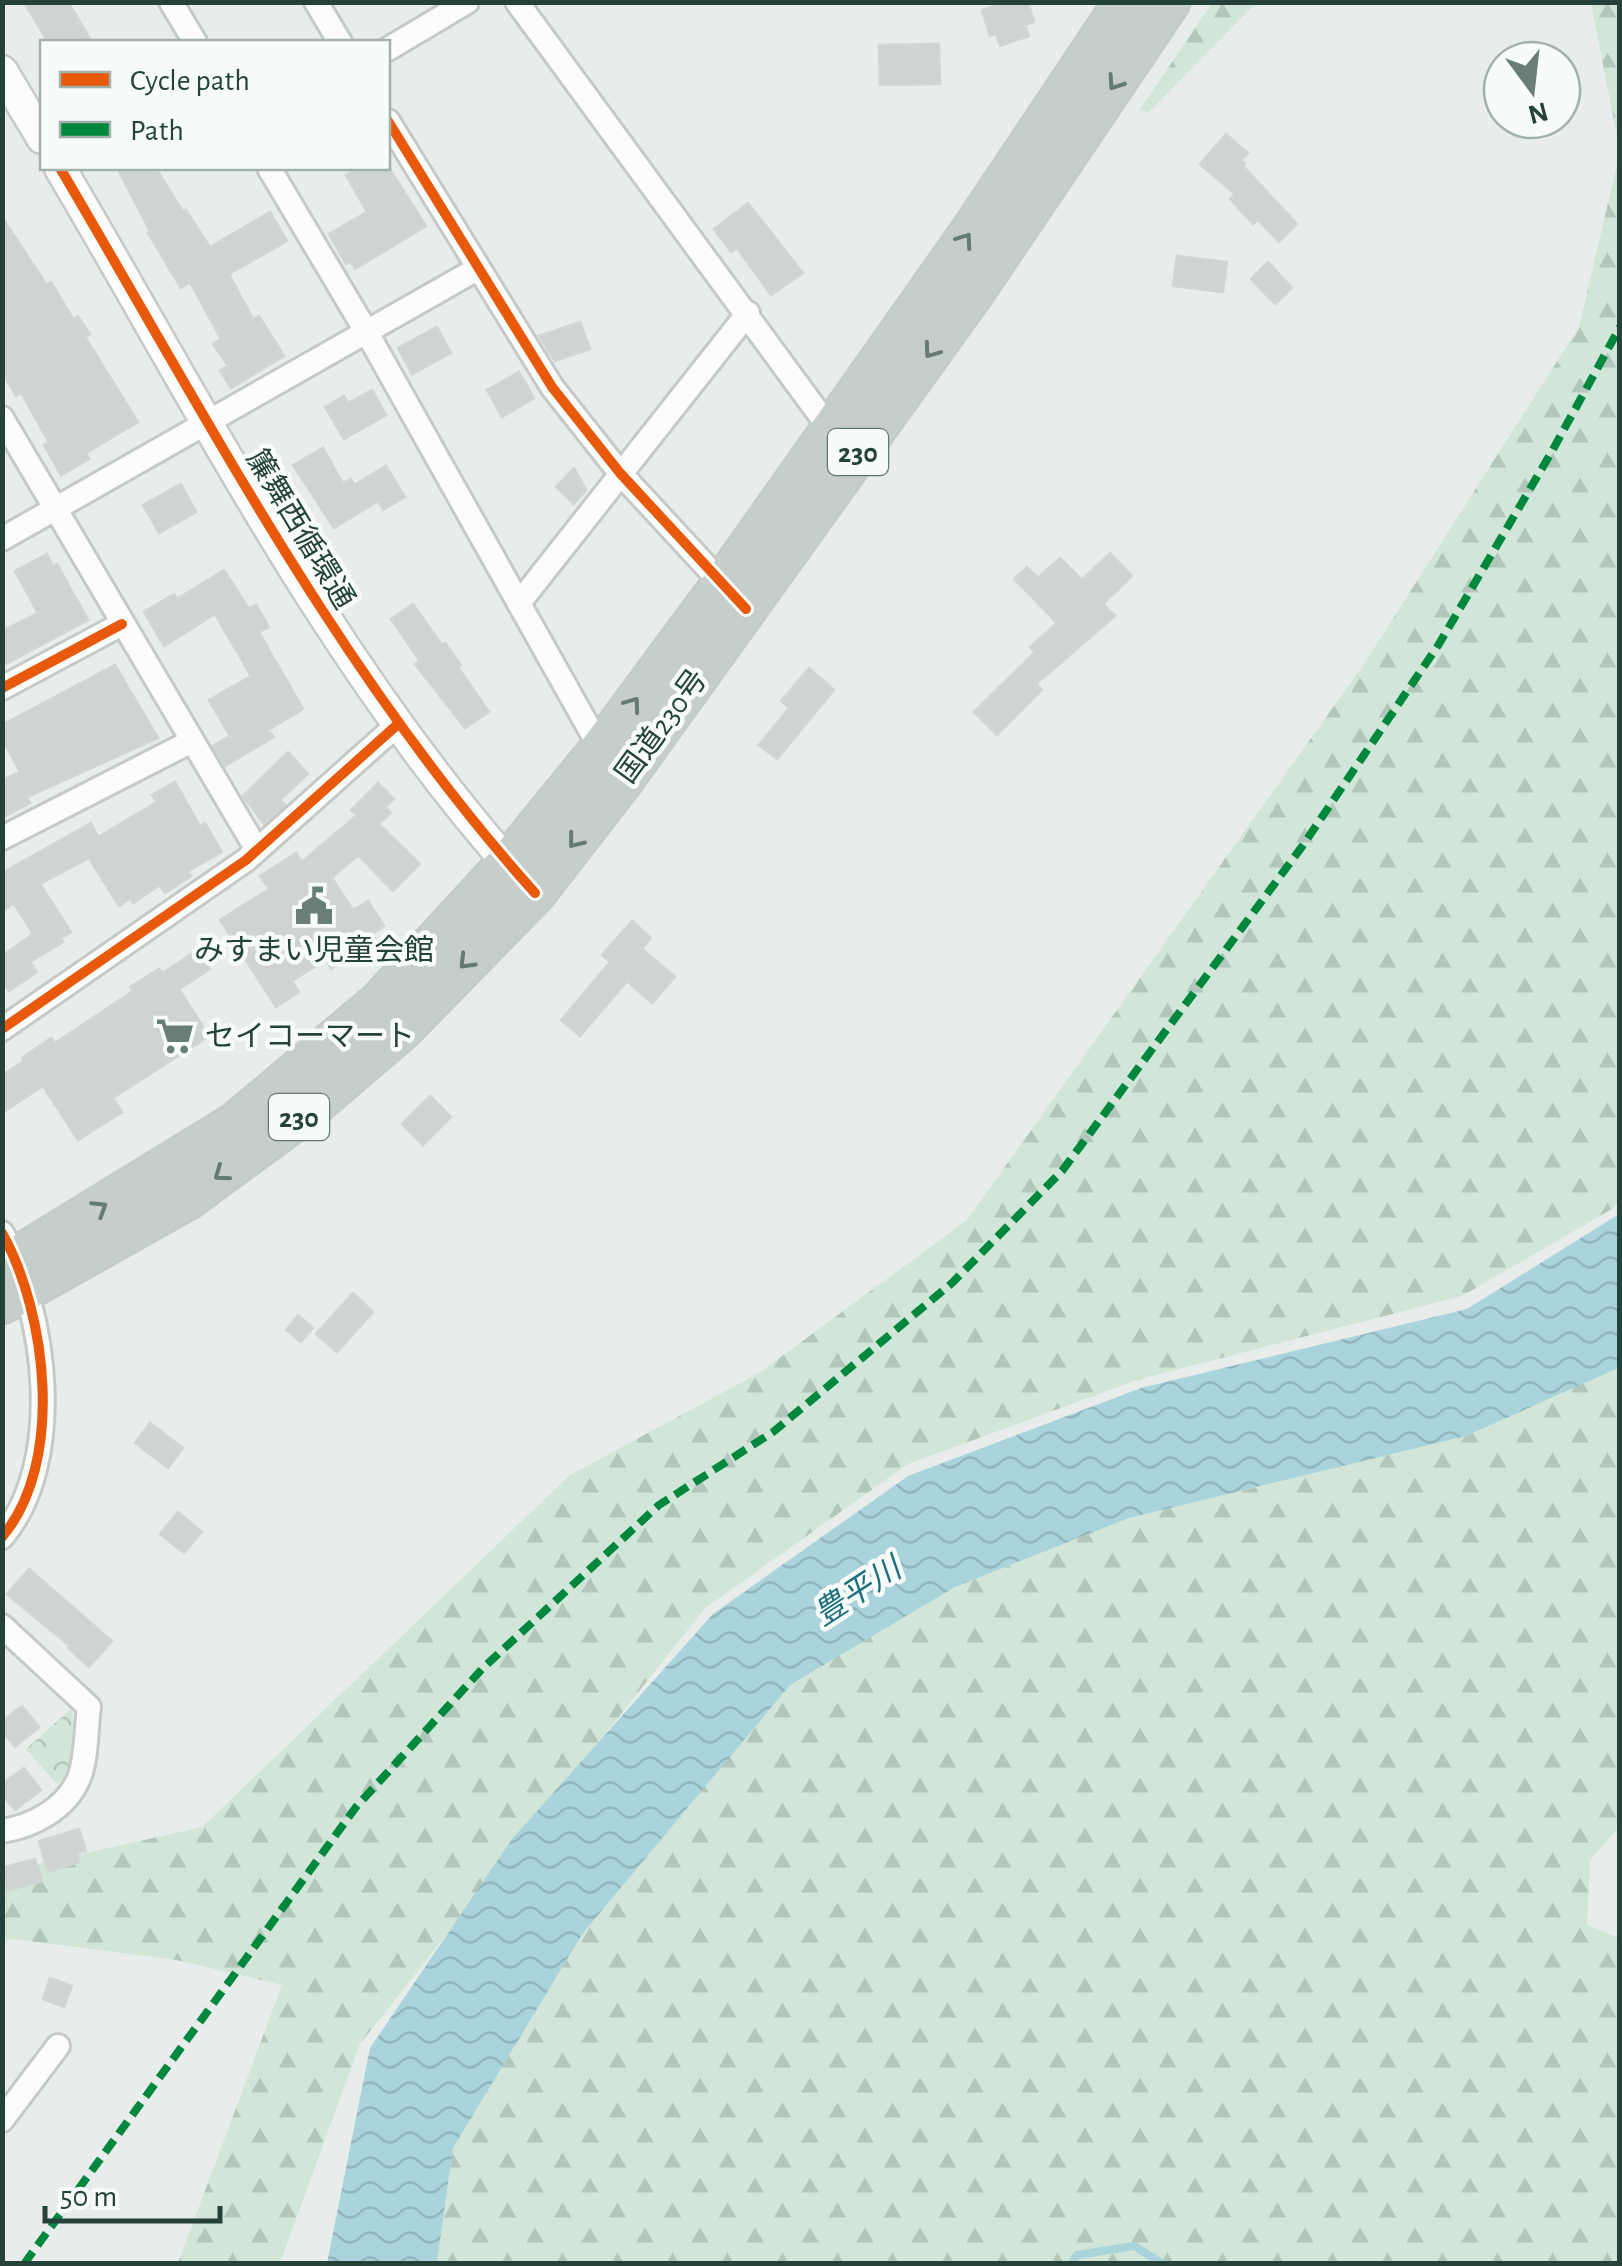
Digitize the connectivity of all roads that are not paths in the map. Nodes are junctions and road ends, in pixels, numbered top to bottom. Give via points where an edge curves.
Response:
1 (171, 2) edge
2 (316, 2) edge
3 (468, 2) edge
4 (518, 2) edge
5 (1125, 2) edge
6 (1169, 2) edge
7 (193, 40) edge
8 (339, 40) edge
9 (390, 48) edge
10 (2, 70) edge
11 (390, 124) edge
12 (40, 135) edge
13 (61, 170) edge
14 (269, 170) edge
15 (477, 269) junction
16 (748, 313) junction
17 (366, 330) junction
18 (2, 418) edge
19 (208, 423) junction
20 (842, 445) junction
21 (620, 472) junction
22 (58, 509) junction
23 (2, 539) edge
24 (734, 597) junction
25 (520, 604) junction
26 (122, 624) junction
27 (2, 688) edge
28 (397, 724) junction
29 (192, 741) junction
30 (611, 766) junction
31 (2, 838) edge
32 (257, 850) junction
33 (508, 863) junction
34 (534, 893) junction
35 (2, 1028) edge
36 (10, 1270) edge
37 (2, 1537) edge
38 (2, 1626) edge
39 (2, 1831) edge
40 (58, 2046) dead end
41 (2, 2120) edge

1 - 7 street
2 - 8 street
3 - 9 street
4 - 16 street
20 -> 5 highway, 国道230号 / 230
6 -> 20 highway, 国道230号 / 230 via 974,291
10 - 12 street
11 - 15 street
13 - 19 street, 簾舞西循環通
14 - 17 street
15 - 17 street
15 - 21 street via 552,387
16 - 20 street
16 - 21 street
17 - 19 street
17 - 25 street
18 - 22 street
19 - 22 street
19 - 28 street, 簾舞西循環通
20 - 24 highway, 国道230号 / 230
21 - 24 street
21 - 25 street
22 - 23 street
22 - 26 street
24 - 30 highway, 国道230号 / 230
25 - 30 street
26 - 27 street
26 - 29 street
28 - 32 street
28 - 33 street, 簾舞西循環通
29 - 31 street
29 - 32 street
30 - 33 highway, 国道230号 / 230
30 -> 34 highway, 国道230号 / 230
32 - 35 street
33 - 34 street, 簾舞西循環通
36 -> 33 highway, 国道230号 / 230 via 235,1124 379,1003
34 -> 36 highway, 国道230号 / 230 via 400,1030 304,1114 187,1199
36 - 37 street via 42,1379 43,1442 16,1521
38 - 39 street via 90,1707 79,1778 69,1793 23,1828
40 - 41 street

